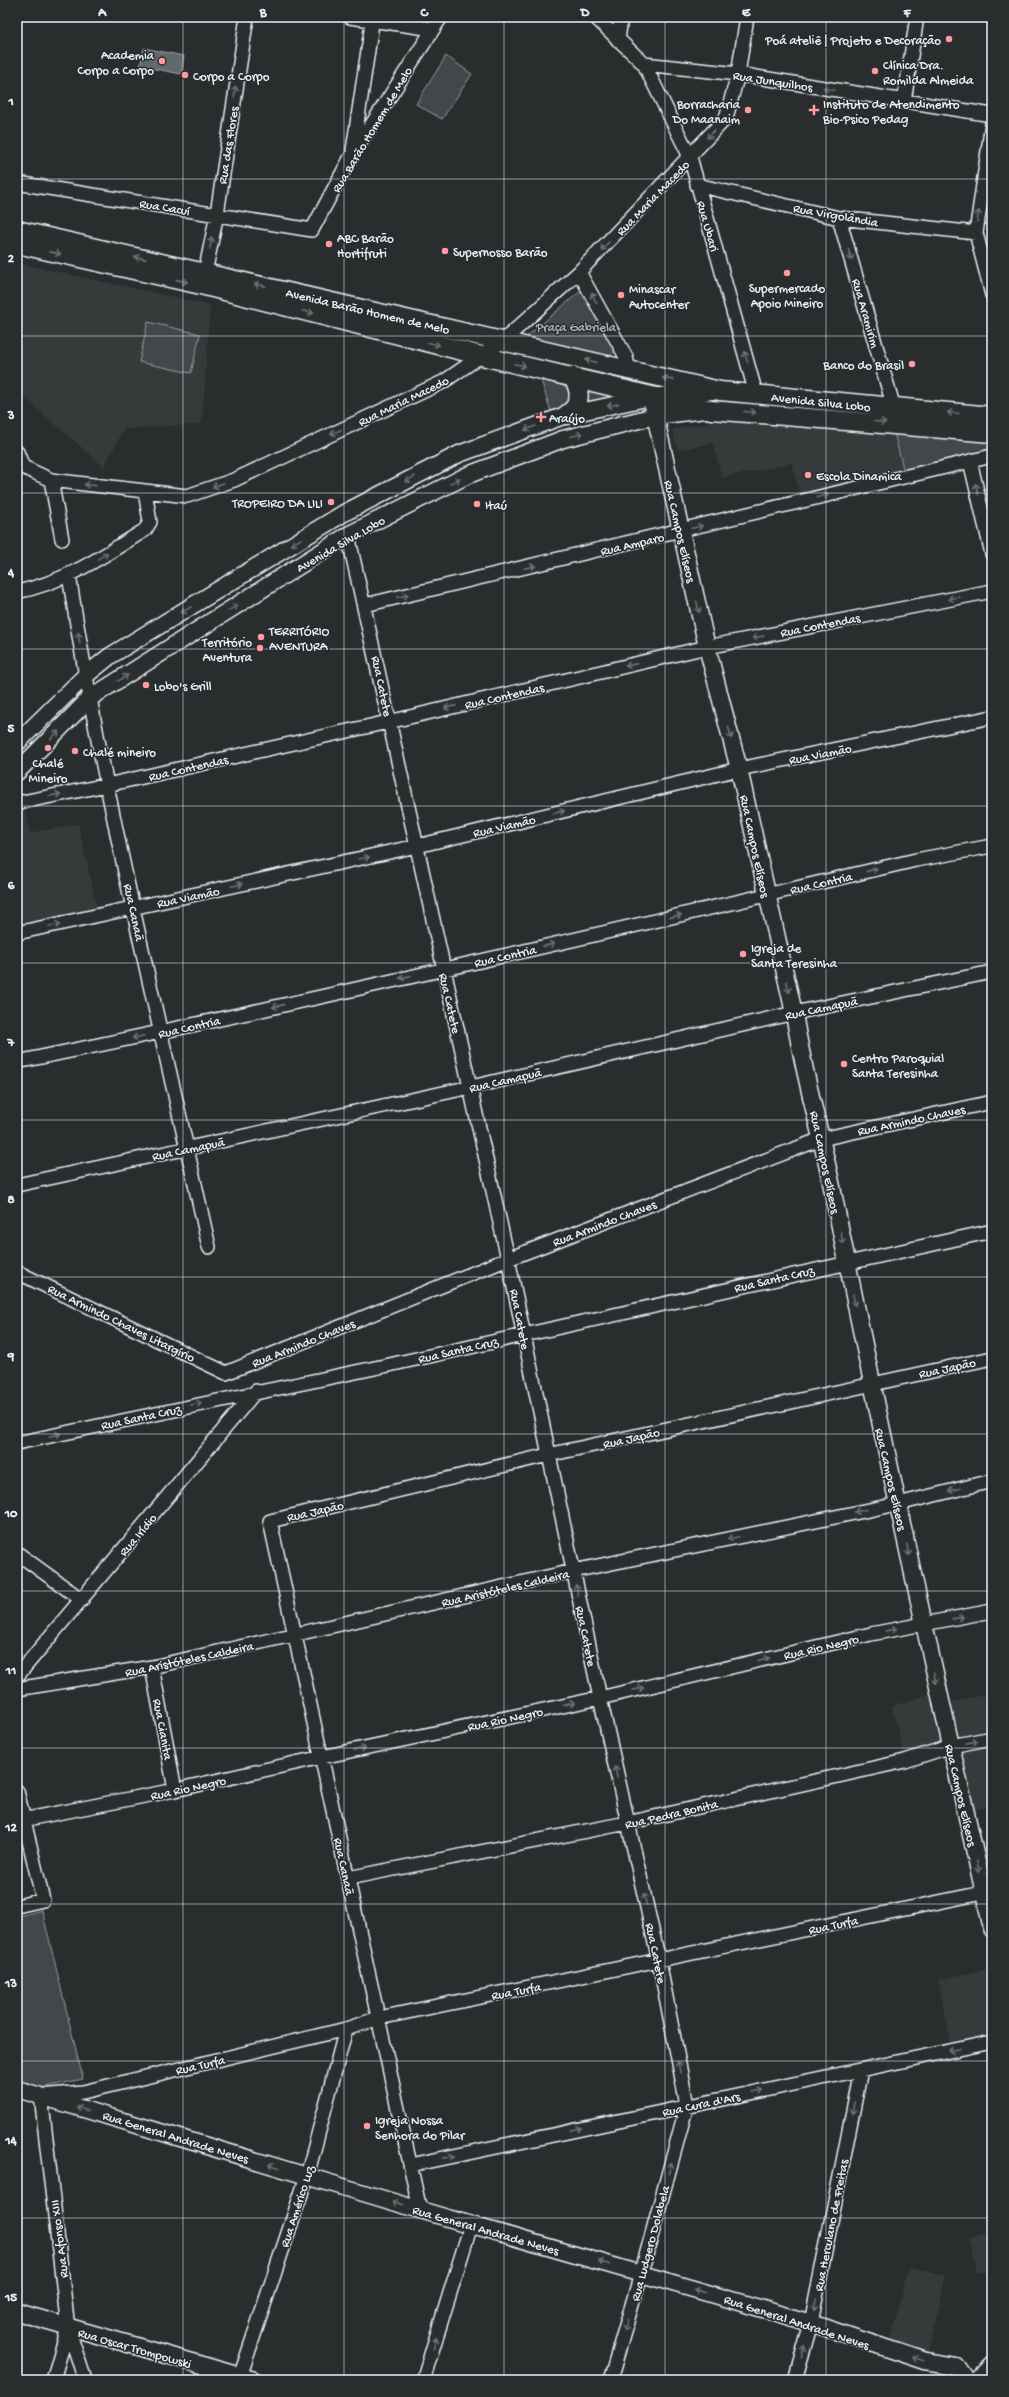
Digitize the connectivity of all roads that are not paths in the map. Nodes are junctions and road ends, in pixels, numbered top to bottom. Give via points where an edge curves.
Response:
1 (247, 17) edge
2 (350, 17) edge
3 (441, 17) edge
4 (595, 17) edge
5 (621, 17) edge
6 (747, 17) edge
7 (917, 17) edge
8 (373, 19) edge
9 (433, 29) junction
10 (618, 41) junction
11 (644, 64) junction
12 (738, 74) junction
13 (904, 102) junction
14 (992, 115) edge
15 (992, 123) edge
16 (352, 155) junction
17 (690, 158) junction
18 (17, 183) edge
19 (697, 185) junction
20 (217, 214) junction
21 (840, 218) junction
22 (17, 230) edge
23 (312, 230) joint
24 (976, 232) junction
25 (17, 244) edge
26 (579, 272) junction
27 (205, 273) junction
28 (992, 294) edge
29 (503, 341) junction
30 (482, 356) junction
31 (629, 370) junction
32 (570, 376) junction
33 (598, 383) junction
34 (720, 391) junction
35 (756, 394) junction
36 (651, 397) junction
37 (894, 408) junction
38 (711, 410) junction
39 (566, 415) junction
40 (655, 416) junction
41 (992, 416) edge
42 (992, 432) edge
43 (17, 452) edge
44 (992, 456) edge
45 (970, 461) junction
46 (20, 467) edge
47 (51, 480) junction
48 (145, 491) junction
49 (681, 531) junction
50 (348, 535) junction
51 (62, 539) dead end
52 (992, 554) edge
53 (69, 575) junction
54 (992, 591) edge
55 (17, 592) edge
56 (365, 605) junction
57 (707, 647) junction
58 (85, 676) junction
59 (90, 698) junction
60 (992, 717) edge
61 (390, 721) junction
62 (17, 743) edge
63 (739, 769) junction
64 (17, 772) edge
65 (107, 785) junction
66 (17, 803) edge
67 (417, 846) junction
68 (992, 846) edge
69 (766, 895) junction
70 (134, 908) junction
71 (17, 933) edge
72 (443, 969) junction
73 (992, 972) edge
74 (794, 1013) junction
75 (162, 1032) junction
76 (17, 1062) edge
77 (471, 1087) junction
78 (992, 1102) edge
79 (822, 1139) junction
80 (188, 1149) junction
81 (17, 1185) edge
82 (992, 1231) edge
83 (210, 1247) dead end
84 (508, 1259) junction
85 (846, 1262) junction
86 (17, 1272) edge
87 (524, 1334) junction
88 (992, 1358) edge
89 (226, 1373) joint
90 (871, 1383) junction
91 (256, 1391) junction
92 (17, 1443) edge
93 (548, 1455) junction
94 (992, 1481) edge
95 (898, 1504) junction
96 (270, 1521) joint
97 (17, 1553) edge
98 (573, 1571) junction
99 (82, 1600) junction
100 (992, 1611) edge
101 (923, 1624) junction
102 (295, 1635) junction
103 (152, 1667) junction
104 (17, 1676) edge
105 (17, 1689) edge
106 (600, 1698) junction
107 (992, 1738) edge
108 (951, 1746) junction
109 (322, 1757) junction
110 (175, 1790) junction
111 (17, 1791) edge
112 (21, 1820) edge
113 (627, 1823) junction
114 (348, 1878) junction
115 (988, 1891) edge
116 (17, 1906) edge
117 (992, 1929) edge
118 (659, 1961) junction
119 (379, 2018) junction
120 (346, 2029) junction
121 (992, 2042) edge
122 (860, 2070) junction
123 (17, 2089) edge
124 (41, 2096) junction
125 (687, 2105) junction
126 (411, 2165) junction
127 (307, 2176) junction
128 (420, 2210) junction
129 (471, 2225) junction
130 (642, 2274) junction
131 (17, 2312) edge
132 (811, 2323) junction
133 (68, 2328) junction
134 (992, 2364) edge
135 (245, 2379) edge
136 (53, 2380) edge
137 (85, 2380) edge
138 (423, 2380) edge
139 (610, 2380) edge
140 (795, 2380) edge
141 (966, 2380) edge
142 (976, 2380) edge

20 -> 1 street, Rua das Flores
2 - 8 street
3 - 9 street
4 - 10 street
5 - 10 street
6 - 12 street, Rua Maria Macedo
7 - 13 street
8 - 9 street
8 - 16 street
9 - 16 street, Rua Barão Homem de Melo
10 - 11 street
11 - 12 street, Rua Junquilhos
11 - 17 street, Rua Ubari
13 -> 12 street, Rua Junquilhos
12 -> 17 street, Rua Maria Macedo via 726,118
13 - 14 street, Rua Junquilhos
24 -> 15 street
16 - 23 street, Rua Barão Homem de Melo
17 - 19 street, Rua Ubari
17 -> 26 street, Rua Maria Macedo
18 - 20 street, Rua Cacuí
19 - 21 street, Rua Virgolândia
35 -> 19 street, Rua Ubari
20 - 23 street, Rua Cacuí
27 -> 20 street, Rua das Flores
21 - 24 street, Rua Virgolândia
21 -> 37 street, Rua Aramirim
27 -> 22 main road, Avenida Barão Homem de Melo
24 - 28 street
25 -> 30 main road, Avenida Barão Homem de Melo via 201,286
26 - 29 street, Rua Maria Macedo
31 -> 26 street via 626,357
29 -> 27 main road, Avenida Barão Homem de Melo
29 - 30 street, Rua Maria Macedo
31 -> 29 main road, Avenida Barão Homem de Melo
30 -> 32 main road, Avenida Barão Homem de Melo
30 -> 48 street, Rua Maria Macedo via 443,382 234,480 187,496
31 - 33 main road via 613,379
34 -> 31 main road, Avenida Barão Homem de Melo
32 - 33 main road, Avenida Barão Homem de Melo
32 - 39 main road via 579,389 580,397 574,410
33 - 36 main road, Avenida Barão Homem de Melo
34 - 35 main road, Avenida Silva Lobo
34 - 36 street, Avenida Silva Lobo
35 - 37 main road, Avenida Silva Lobo
36 - 38 main road, Avenida Silva Lobo
36 -> 39 street, Avenida Silva Lobo
36 - 40 street, Rua Campos Elíseos
41 -> 37 main road, Avenida Silva Lobo
38 - 40 street, Avenida Silva Lobo
38 -> 42 main road, Avenida Silva Lobo
39 -> 58 street, Avenida Silva Lobo via 459,454 344,513 110,656
40 - 49 street, Rua Campos Elíseos
50 -> 40 street, Avenida Silva Lobo via 468,475 563,439
43 - 46 street
44 - 45 street, Rua Amparo
49 -> 45 street, Rua Amparo
52 -> 45 street
46 - 47 street, Rua Maria Macedo
48 -> 47 street, Rua Maria Macedo
47 - 51 street
53 -> 48 street via 145,530 150,522
56 -> 49 street, Rua Amparo
49 -> 57 street, Rua Campos Elíseos
50 - 56 street, Rua Catete
59 -> 50 street, Avenida Silva Lobo
53 - 55 street via 45,586
58 -> 53 street, Rua Canaã
54 -> 57 street, Rua Contendas
56 - 61 street, Rua Catete
57 -> 61 street, Rua Contendas
57 -> 63 street, Rua Campos Elíseos
58 - 59 street, Rua Canaã
58 - 62 street, Avenida Silva Lobo
64 -> 59 street, Avenida Silva Lobo
59 - 65 street, Rua Canaã
60 - 63 street, Rua Viamão
61 - 65 street, Rua Contendas
61 - 67 street, Rua Catete
67 -> 63 street, Rua Viamão
63 - 69 street, Rua Campos Elíseos
66 -> 65 street, Rua Contendas
65 - 70 street, Rua Canaã
70 -> 67 street, Rua Viamão
67 - 72 street, Rua Catete
69 -> 68 street, Rua Contria via 916,860
72 -> 69 street, Rua Contria
69 -> 74 street, Rua Campos Elíseos
71 -> 70 street, Rua Viamão
70 - 75 street, Rua Canaã
72 -> 75 street, Rua Contria
72 - 77 street, Rua Catete
73 - 74 street, Rua Camapuã
74 - 77 street, Rua Camapuã
74 - 79 street, Rua Campos Elíseos via 800,1053
75 -> 76 street, Rua Contria
75 - 80 street, Rua Canaã
77 - 80 street, Rua Camapuã
77 - 84 street, Rua Catete
78 - 79 street, Rua Armindo Chaves
79 - 84 street, Rua Armindo Chaves
79 -> 85 street, Rua Campos Elíseos
80 - 81 street, Rua Camapuã
80 - 83 street, Rua Canaã
82 - 85 street, Rua Santa Cruz
84 - 87 street, Rua Catete
84 - 89 street, Rua Armindo Chaves
85 - 87 street, Rua Santa Cruz
85 -> 90 street, Rua Campos Elíseos
86 - 89 street, Rua Armindo Chaves Litargírio
87 - 91 street, Rua Santa Cruz
87 - 93 street, Rua Catete
88 - 90 street, Rua Japão
90 - 93 street, Rua Japão
90 - 95 street, Rua Campos Elíseos
92 -> 91 street, Rua Santa Cruz
91 - 99 street, Rua Irídio
93 - 96 street, Rua Japão
93 - 98 street, Rua Catete
94 -> 95 street, Rua Aristóteles Caldeira
95 -> 98 street, Rua Aristóteles Caldeira
95 -> 101 street, Rua Campos Elíseos
96 - 102 street, Rua Canaã
97 - 99 street
98 - 102 street, Rua Aristóteles Caldeira
106 -> 98 street, Rua Catete
99 - 104 street, Rua Irídio
101 -> 100 street, Rua Rio Negro
106 -> 101 street, Rua Rio Negro
101 -> 108 street, Rua Campos Elíseos
102 - 103 street, Rua Aristóteles Caldeira
102 - 109 street, Rua Canaã
103 - 105 street, Rua Aristóteles Caldeira
103 - 110 street, Rua Cianita
109 -> 106 street, Rua Rio Negro
113 -> 106 street, Rua Catete
108 -> 107 street, Rua Pedra Bonita
108 - 113 street, Rua Pedra Bonita via 905,1761
108 -> 115 street, Rua Campos Elíseos
109 - 110 street, Rua Rio Negro
109 - 114 street, Rua Canaã
110 - 112 street, Rua Rio Negro
111 - 112 street
112 - 116 street via 43,1900
113 - 114 street, Rua Pedra Bonita
118 -> 113 street, Rua Catete
114 - 119 street, Rua Canaã
115 - 117 street, Rua Campos Elíseos
115 - 118 street, Rua Turfa
118 - 119 street, Rua Turfa
125 -> 118 street, Rua Catete
119 - 120 street, Rua Turfa
119 - 126 street, Rua Canaã
120 - 124 street, Rua Turfa via 89,2091
120 - 127 street, Rua Américo Luz
121 -> 122 street, Rua Cura d'Ars
125 -> 122 street, Rua Cura d'Ars
122 -> 132 street, Rua Herculano de Freitas
123 - 124 street, Rua General Andrade Neves
127 -> 124 street, Rua General Andrade Neves
124 - 133 street, Rua Afonso XIII
126 -> 125 street, Rua Cura d'Ars
130 -> 125 street, Rua Ludgero Dolabela
126 - 128 street, Rua Canaã
128 -> 127 street, Rua General Andrade Neves
127 - 135 street, Rua Américo Luz
128 - 129 street, Rua General Andrade Neves
130 -> 129 street, Rua General Andrade Neves
138 -> 129 street
132 -> 130 street, Rua General Andrade Neves
130 -> 139 street, Rua Ludgero Dolabela
131 - 133 street, Rua Oscar Trompowski
140 -> 132 street, Rua Herculano de Freitas
141 -> 132 street, Rua General Andrade Neves via 956,2366 925,2361
133 - 135 street, Rua Oscar Trompowski
133 - 136 street
133 - 137 street, Rua Afonso XIII
134 - 142 street

